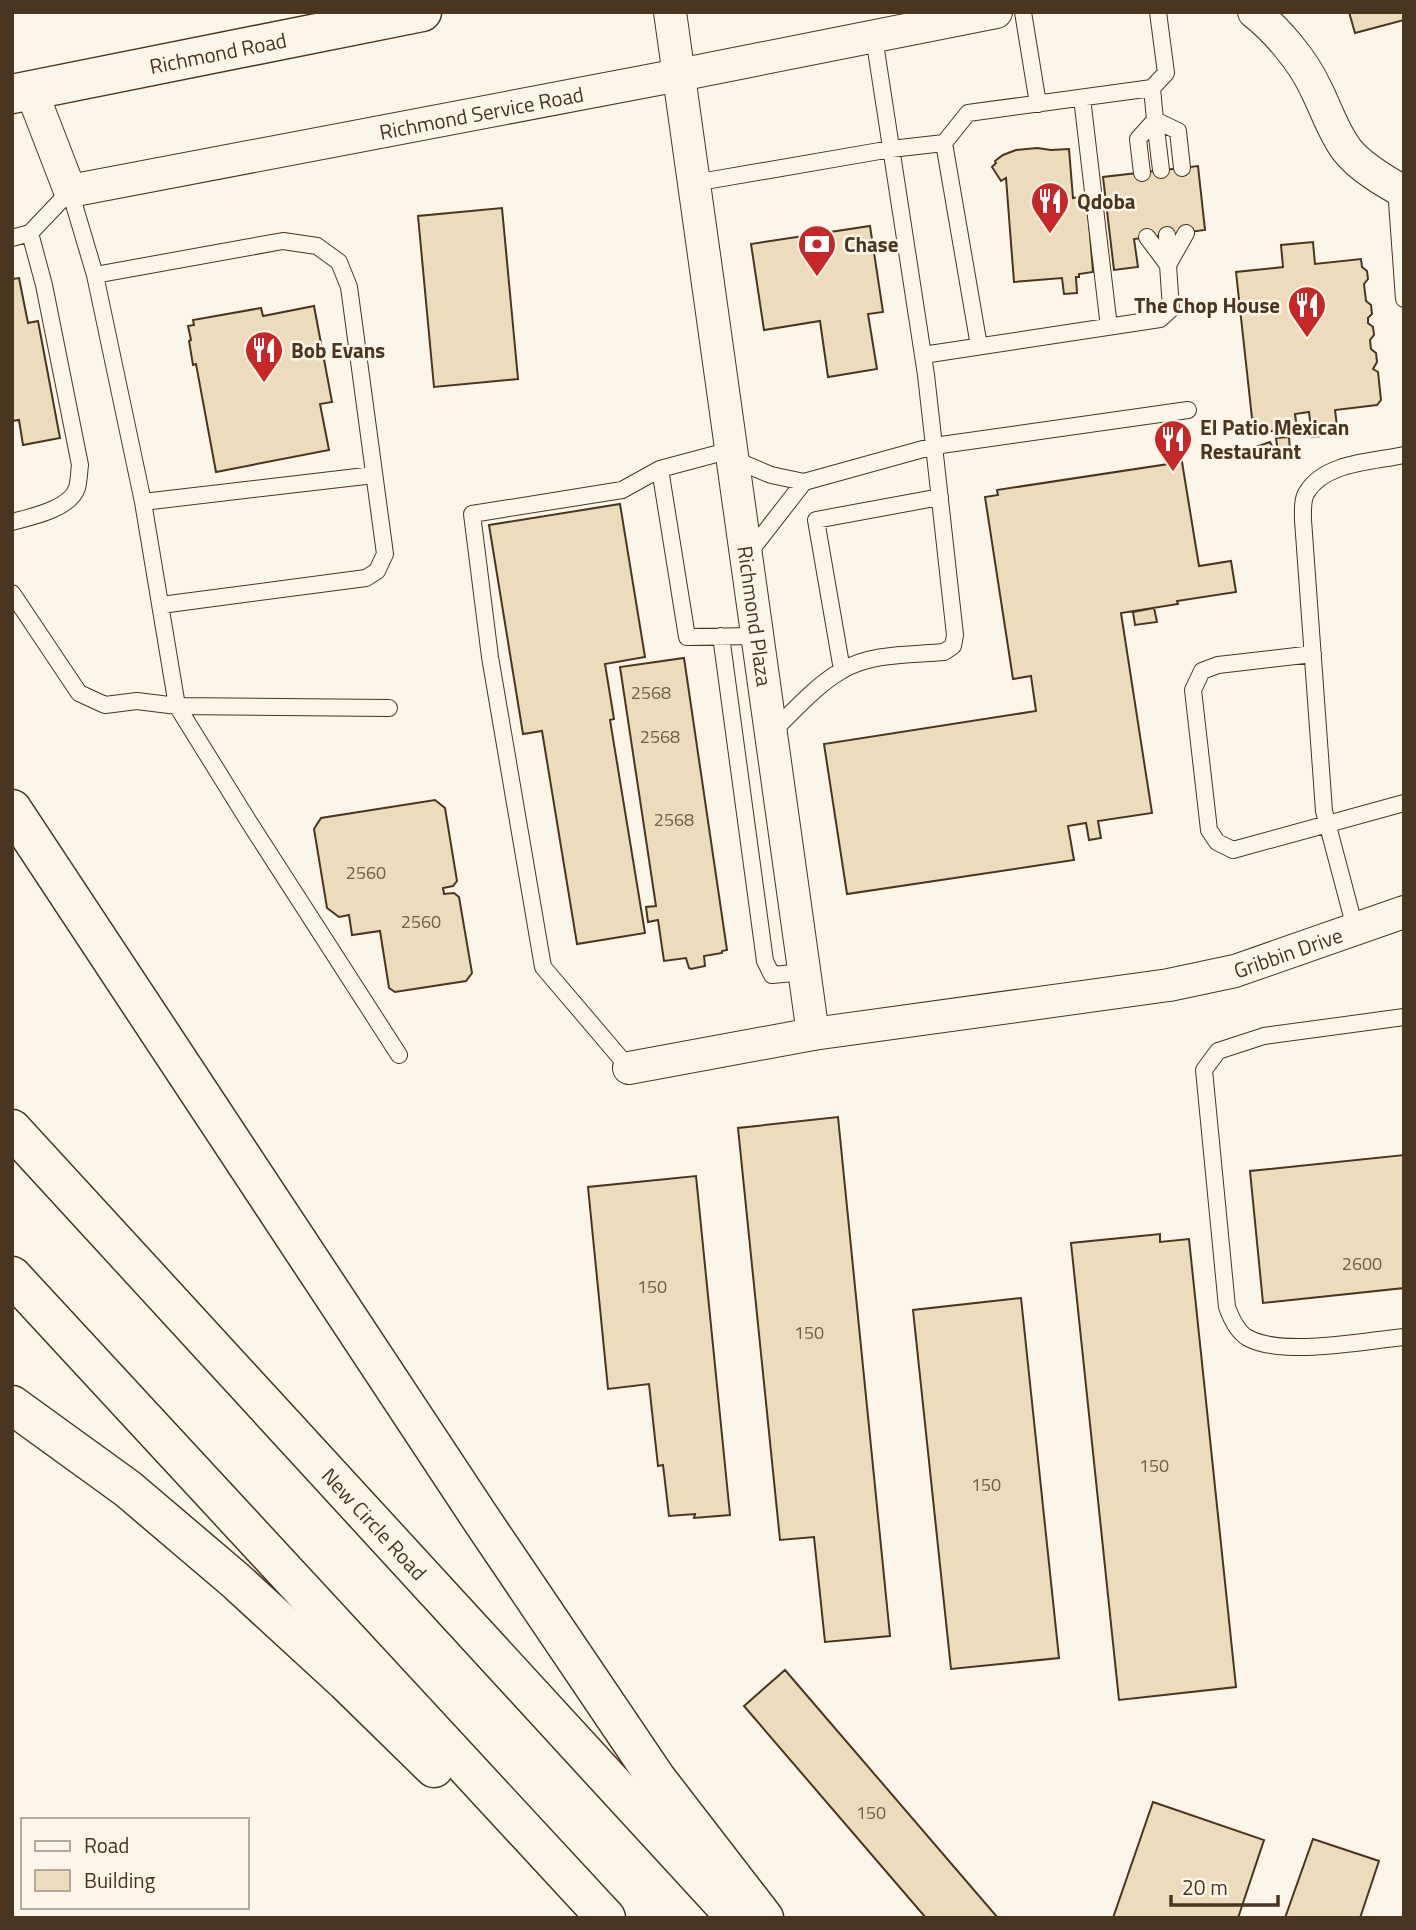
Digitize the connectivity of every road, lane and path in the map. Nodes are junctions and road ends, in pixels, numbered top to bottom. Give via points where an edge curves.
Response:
1 (422, 12) edge
2 (670, 12) edge
3 (996, 12) edge
4 (1023, 12) edge
5 (1158, 12) edge
6 (1254, 12) edge
7 (874, 37) junction
8 (679, 75) junction
9 (1152, 89) junction
10 (22, 92) edge
11 (1082, 98) junction
12 (1038, 104) junction
13 (1155, 120) junction
14 (944, 143) junction
15 (891, 149) junction
16 (1182, 167) dead end
17 (1161, 170) dead end
18 (1142, 173) dead end
19 (694, 183) junction
20 (1400, 190) edge
21 (70, 191) junction
22 (30, 233) junction
23 (1186, 233) dead end
24 (1167, 235) dead end
25 (1147, 237) dead end
26 (12, 238) edge
27 (1168, 265) junction
28 (95, 275) junction
29 (1404, 299) edge
30 (1109, 327) junction
31 (979, 346) junction
32 (923, 355) junction
33 (1188, 410) dead end
34 (934, 446) junction
35 (732, 454) junction
36 (1404, 455) edge
37 (660, 468) junction
38 (374, 475) junction
39 (804, 482) junction
40 (940, 497) junction
41 (143, 502) junction
42 (12, 522) edge
43 (746, 556) junction
44 (12, 593) edge
45 (161, 605) junction
46 (721, 636) junction
47 (757, 636) junction
48 (1312, 654) junction
49 (842, 670) junction
50 (177, 706) junction
51 (389, 708) dead end
52 (771, 733) junction
53 (1404, 803) edge
54 (12, 809) edge
55 (1327, 824) junction
56 (1404, 912) edge
57 (1354, 928) junction
58 (805, 972) junction
59 (1404, 1017) edge
60 (813, 1034) junction
61 (399, 1055) dead end
62 (629, 1068) joint
63 (12, 1129) edge
64 (12, 1276) edge
65 (1404, 1337) edge
66 (12, 1405) edge
67 (587, 1918) edge
68 (606, 1918) edge
69 (736, 1918) edge
70 (764, 1918) edge

1 - 10 highway, Richmond Road
2 - 8 street, Richmond Plaza
3 - 7 street, Richmond Service Road
4 - 12 lane
5 - 9 lane via 1166,73
6 - 20 street via 1301,60 1348,152
7 - 8 street, Richmond Service Road
7 - 15 lane
8 - 19 street, Richmond Plaza
8 - 21 street, Richmond Service Road
9 - 11 lane
9 - 13 lane
10 - 21 street
11 - 12 lane
11 - 30 lane
12 - 14 lane via 968,113
13 - 16 lane via 1178,131
13 - 17 lane
13 - 18 lane via 1138,139
14 - 15 lane
14 - 31 lane
15 - 19 lane
15 - 32 lane
19 - 35 street, Richmond Plaza
20 - 29 lane
21 - 22 lane
21 - 28 lane
22 - 26 lane
22 - 42 lane via 80,465 76,490 65,503
23 - 27 lane
24 - 27 lane
25 - 27 lane
27 - 30 lane via 1171,309 1160,319
28 - 38 lane via 284,241 317,246 339,262 349,287
28 - 41 lane
30 - 31 lane
31 - 32 lane
32 - 34 lane
33 - 34 lane
34 - 39 lane
34 - 40 lane
35 - 37 lane
35 - 39 lane via 771,475
35 - 43 street, Richmond Plaza
36 - 48 lane via 1338,468 1305,494
37 - 46 lane via 687,638
37 - 62 lane via 622,490 472,514 490,657 543,967
38 - 41 lane
38 - 45 lane via 385,554 377,571 366,578
39 - 43 lane
40 - 49 lane via 953,646 944,652 868,660
40 - 49 lane via 816,520
41 - 45 lane
43 - 47 street, Richmond Plaza
44 - 50 lane via 79,693 105,705 137,701
45 - 50 lane
46 - 47 lane
46 - 58 lane via 765,961 772,975
47 - 52 street, Richmond Plaza
48 - 55 lane
48 - 55 lane via 1218,665 1202,671 1193,690 1209,830 1217,842 1233,850
49 - 52 lane
50 - 51 lane
50 - 61 lane
52 - 58 street, Richmond Plaza
53 - 55 lane
54 - 70 highway via 649,1767
55 - 57 lane
56 - 57 street, Gribbin Drive
57 - 60 street, Gribbin Drive via 1236,971 1169,985
58 - 60 street, Richmond Plaza
59 - 65 lane via 1264,1036 1218,1051 1204,1070 1232,1321 1247,1338 1281,1348
60 - 62 street
63 - 69 highway, New Circle Road
64 - 68 highway
66 - 67 highway via 128,1489 235,1580

